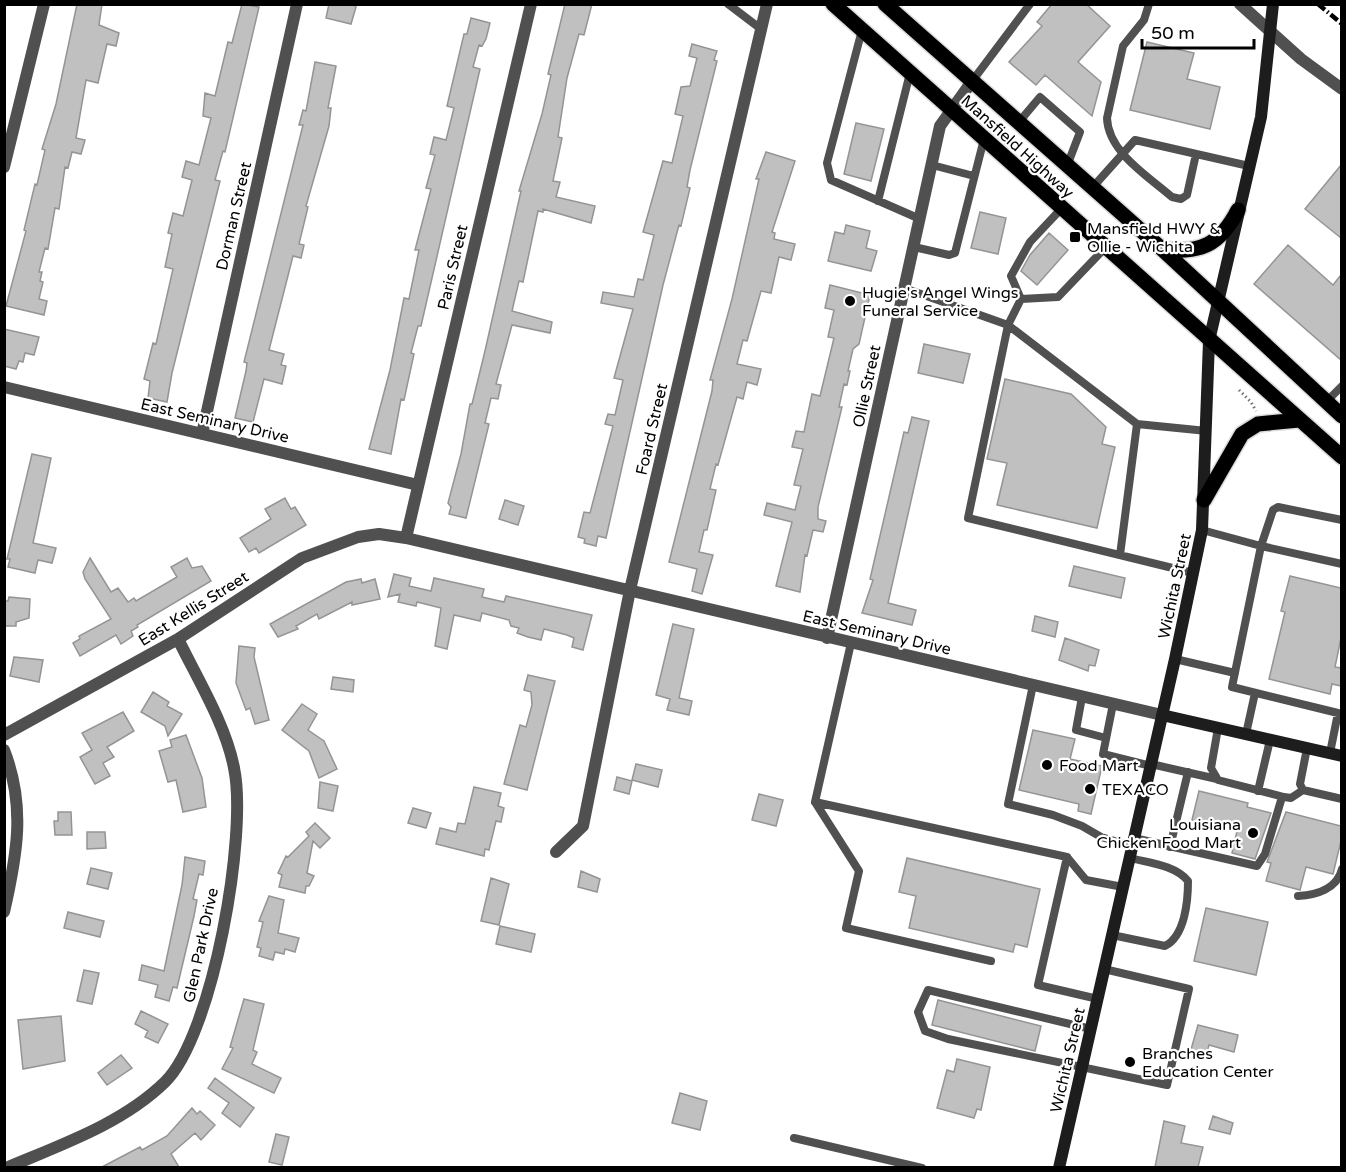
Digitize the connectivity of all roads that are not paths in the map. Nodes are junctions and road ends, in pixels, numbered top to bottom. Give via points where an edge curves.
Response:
1 (44, 4) edge
2 (297, 4) edge
3 (531, 4) edge
4 (728, 4) edge
5 (767, 4) edge
6 (833, 4) edge
7 (885, 4) edge
8 (1030, 4) edge
9 (1149, 4) edge
10 (1240, 4) edge
11 (1273, 4) edge
12 (761, 29) junction
13 (862, 30) junction
14 (1268, 30) junction
15 (910, 73) junction
16 (973, 80) junction
17 (1341, 89) edge
18 (951, 110) junction
19 (1019, 122) junction
20 (984, 139) junction
21 (1122, 153) junction
22 (1196, 154) junction
23 (932, 165) junction
24 (1067, 166) junction
25 (1249, 166) junction
26 (4, 167) edge
27 (974, 176) junction
28 (1092, 188) junction
29 (878, 201) junction
30 (1060, 209) junction
31 (1238, 210) junction
32 (920, 219) junction
33 (914, 247) junction
34 (1105, 248) junction
35 (1162, 249) junction
36 (904, 288) junction
37 (1021, 300) junction
38 (1219, 303) junction
39 (1008, 326) junction
40 (1209, 341) junction
41 (1341, 386) edge
42 (5, 388) edge
43 (1326, 402) junction
44 (1341, 416) edge
45 (1299, 420) junction
46 (1137, 424) junction
47 (1206, 431) junction
48 (202, 434) junction
49 (1341, 457) edge
50 (418, 485) junction
51 (1204, 500) junction
52 (1341, 520) edge
53 (1202, 530) junction
54 (406, 538) junction
55 (1261, 546) junction
56 (1120, 555) junction
57 (1341, 564) edge
58 (1194, 573) junction
59 (630, 590) junction
60 (828, 638) junction
61 (178, 639) junction
62 (851, 643) junction
63 (1175, 659) junction
64 (1235, 673) junction
65 (1033, 685) junction
66 (1255, 693) junction
67 (1082, 697) junction
68 (1113, 704) junction
69 (1340, 713) edge
70 (1162, 715) junction
71 (1218, 728) junction
72 (1246, 734) junction
73 (4, 735) edge
74 (1106, 738) junction
75 (1270, 740) junction
76 (1307, 748) junction
77 (4, 750) edge
78 (1336, 755) edge
79 (1151, 765) junction
80 (1188, 772) junction
81 (1218, 780) junction
82 (1303, 790) junction
83 (1258, 791) junction
84 (1282, 797) junction
85 (1341, 799) edge
86 (815, 802) junction
87 (1132, 847) junction
88 (1170, 847) junction
89 (556, 852) dead end
90 (1067, 857) junction
91 (1341, 869) edge
92 (1123, 887) junction
93 (1298, 896) dead end
94 (4, 912) edge
95 (1112, 935) junction
96 (991, 961) dead end
97 (1104, 969) junction
98 (1098, 999) junction
99 (1091, 1029) junction
100 (1082, 1068) junction
101 (794, 1138) dead end
102 (7, 1164) edge
103 (922, 1167) edge
104 (1059, 1167) edge

1 - 26 street
2 - 48 street, Dorman Street
3 - 50 street, Paris Street
4 - 12 lane
5 - 12 street, Foard Street
6 - 13 main road, Mansfield Highway
7 - 16 main road, Mansfield Highway
8 - 16 lane
9 - 21 lane via 1144,20 1123,45 1107,118 1110,137
10 - 14 street
11 - 14 main road, Wichita Street
12 - 59 street, Foard Street
13 - 15 main road, Mansfield Highway
13 - 29 lane via 826,163 831,180
14 - 17 street
14 - 25 main road, Wichita Street via 1262,107
15 - 18 main road, Mansfield Highway
15 - 29 lane
16 - 18 street, Ollie Street
16 - 19 main road, Mansfield Highway
18 - 20 main road, Mansfield Highway
18 - 23 street, Ollie Street via 940,126
19 - 24 main road, Mansfield Highway
19 - 24 lane via 1040,97 1080,132
20 - 27 lane
20 - 30 main road, Mansfield Highway
21 - 22 lane via 1135,140
21 - 22 lane via 1172,197 1181,199 1187,195
21 - 28 lane
22 - 25 lane
23 - 27 lane
23 - 32 street, Ollie Street
24 - 28 main road, Mansfield Highway
25 - 31 main road, Wichita Street
27 - 33 lane via 955,253
28 - 35 main road, Mansfield Highway
29 - 32 lane
30 - 34 main road, Mansfield Highway
30 - 37 lane via 1030,242 1011,276
31 - 35 main road via 1229,228 1214,242 1196,250
31 - 38 main road, Wichita Street
32 - 33 street, Ollie Street
33 - 36 street, Ollie Street
34 - 37 lane via 1058,297
34 - 40 main road, Mansfield Highway
35 - 38 main road, Mansfield Highway
36 - 39 lane
36 - 60 street, Ollie Street
37 - 39 lane
38 - 40 main road, Wichita Street
38 - 43 main road, Mansfield Highway
39 - 46 lane
39 - 56 lane via 968,518
40 - 45 main road, Mansfield Highway
40 - 47 main road, Wichita Street
41 - 43 lane
42 - 48 street, East Seminary Drive
43 - 44 main road, Mansfield Highway
45 - 49 main road, Mansfield Highway
45 - 51 main road via 1258,424 1242,434
46 - 47 lane
46 - 56 lane
47 - 51 main road, Wichita Street
48 - 50 street, East Seminary Drive
50 - 54 street, Paris Street
51 - 53 main road, Wichita Street
52 - 55 lane via 1278,507 1273,510
53 - 55 lane
53 - 58 main road, Wichita Street
54 - 59 street, East Seminary Drive
54 - 61 street, East Kellis Street via 379,534 358,537 302,558
55 - 57 lane
55 - 64 lane
56 - 58 lane
58 - 63 main road, Wichita Street
59 - 60 street, East Seminary Drive
59 - 89 street, Foard Street via 583,826
60 - 62 street, East Seminary Drive
61 - 73 street, East Kellis Street
61 - 102 street, Glen Park Drive via 228,744 237,788 235,861 197,1031 166,1081 137,1105 100,1127
62 - 65 street, East Seminary Drive
62 - 86 lane
63 - 64 lane
63 - 70 main road, Wichita Street
64 - 66 lane via 1232,687
65 - 67 street, East Seminary Drive
65 - 87 lane via 1008,804 1053,815
66 - 69 lane
66 - 72 lane
67 - 68 street, East Seminary Drive
67 - 74 lane via 1076,730
68 - 70 street, East Seminary Drive
68 - 74 lane
69 - 78 lane
70 - 71 main road, East Seminary Drive
70 - 79 main road, Wichita Street
71 - 72 main road, East Seminary Drive
71 - 81 lane via 1211,768
72 - 75 main road, East Seminary Drive
74 - 79 lane via 1102,754
75 - 76 main road, East Seminary Drive
75 - 83 lane
76 - 78 main road, East Seminary Drive
76 - 82 lane via 1300,784
77 - 94 street via 18,796 15,865
79 - 80 lane
79 - 87 main road, Wichita Street
80 - 81 lane
80 - 88 lane
81 - 83 lane
82 - 84 lane via 1291,798
82 - 85 lane
83 - 84 lane
84 - 88 lane via 1265,854 1257,866
86 - 90 lane
86 - 96 lane via 859,871 846,928
87 - 88 lane
87 - 92 main road, Wichita Street
87 - 95 lane via 1184,875 1188,881 1185,908 1177,937 1165,946
90 - 92 lane via 1086,880
90 - 98 lane via 1038,985
91 - 93 lane via 1335,884 1313,895
92 - 95 main road, Wichita Street
95 - 97 main road, Wichita Street
97 - 98 main road, Wichita Street
97 - 100 lane via 1189,989 1167,1084
98 - 99 main road, Wichita Street
99 - 100 main road, Wichita Street
99 - 100 lane via 928,990 918,1012 925,1031 948,1039
100 - 104 main road, Wichita Street
101 - 103 lane

